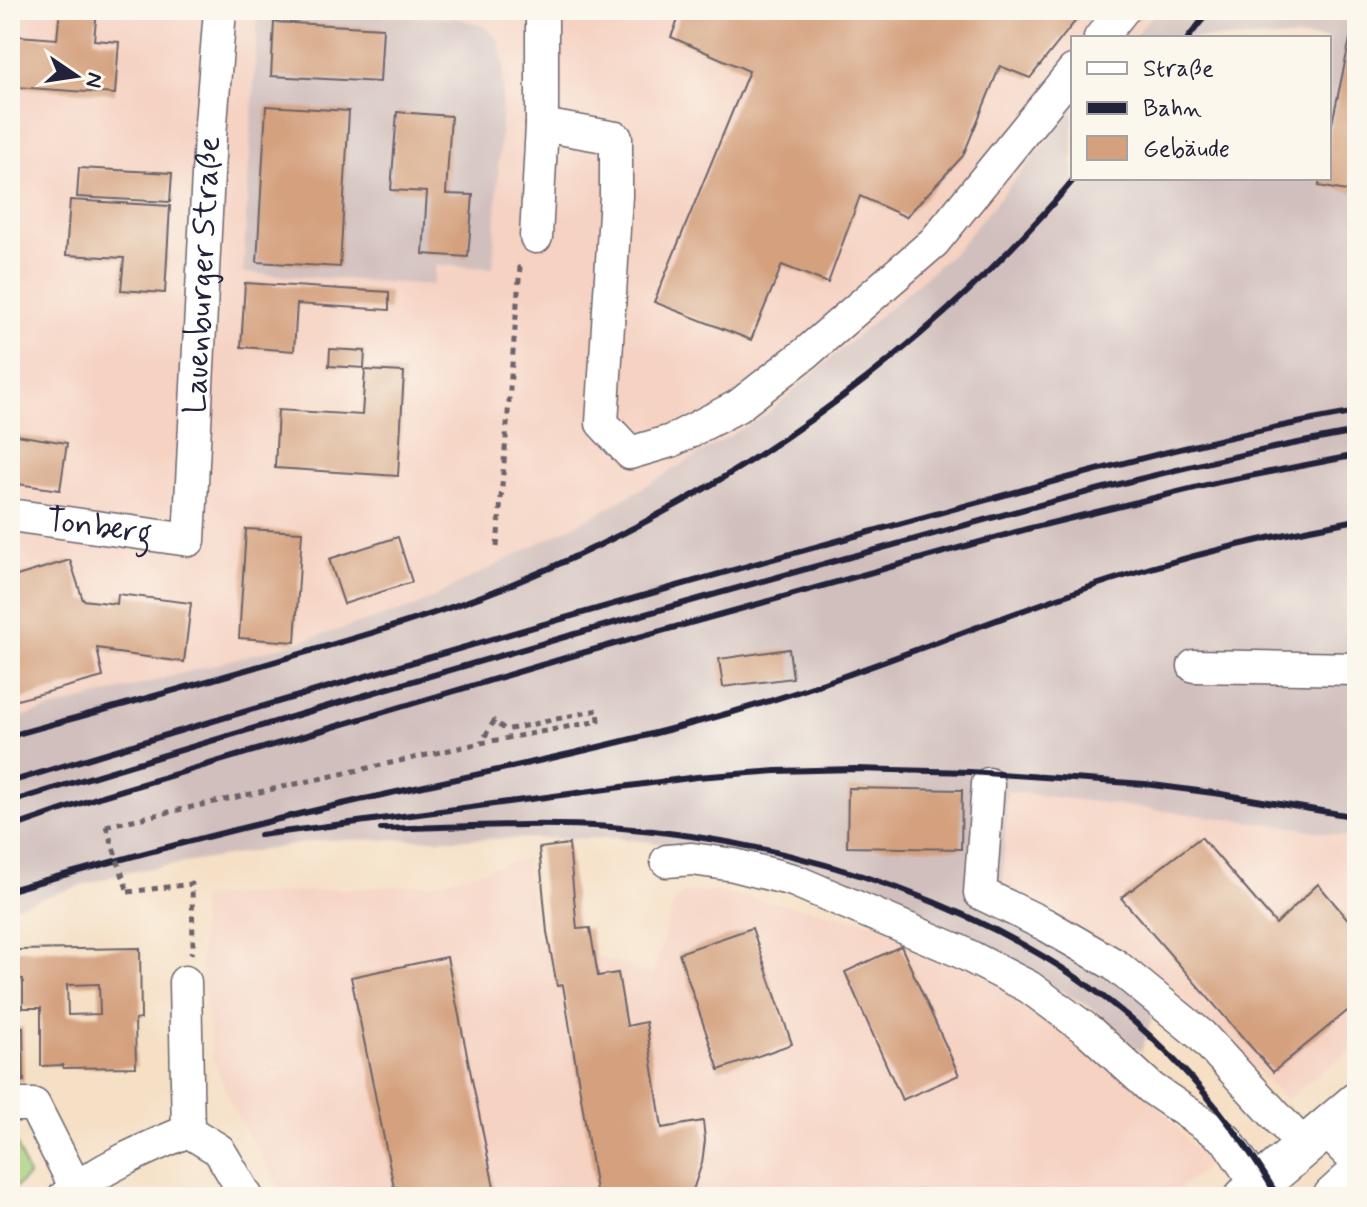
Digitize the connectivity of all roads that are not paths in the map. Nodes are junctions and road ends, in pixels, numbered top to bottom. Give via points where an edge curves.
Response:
1 (220, 10) edge
2 (542, 10) edge
3 (1123, 10) edge
4 (1102, 36) edge
5 (1071, 73) edge
6 (542, 125) junction
7 (536, 237) road end
8 (10, 515) edge
9 (189, 540) joint
10 (1194, 666) dead end
11 (1357, 669) edge
12 (988, 784) dead end
13 (667, 861) dead end
14 (185, 982) dead end
15 (1357, 1102) edge
16 (10, 1105) edge
17 (188, 1131) junction
18 (1314, 1138) junction
19 (1357, 1162) edge
20 (1357, 1175) edge
21 (1251, 1191) edge
22 (70, 1192) edge
23 (247, 1197) edge
24 (1333, 1197) edge

1 - 9 street, Lauenburger Straße
2 - 6 street
3 - 4 street
5 - 6 street via 934,242 806,353 738,406 671,441 630,453 602,423 616,138
6 - 7 street
8 - 9 street, Tonberg
10 - 11 street
12 - 18 street via 980,893 1115,965
13 - 21 street via 734,865 793,880 1029,987 1090,1032 1151,1088 1226,1139
14 - 17 street
15 - 18 main road
16 - 22 street via 34,1105
17 - 22 street via 142,1150
17 - 23 street via 219,1150
18 - 19 street
18 - 21 main road
20 - 24 main road

